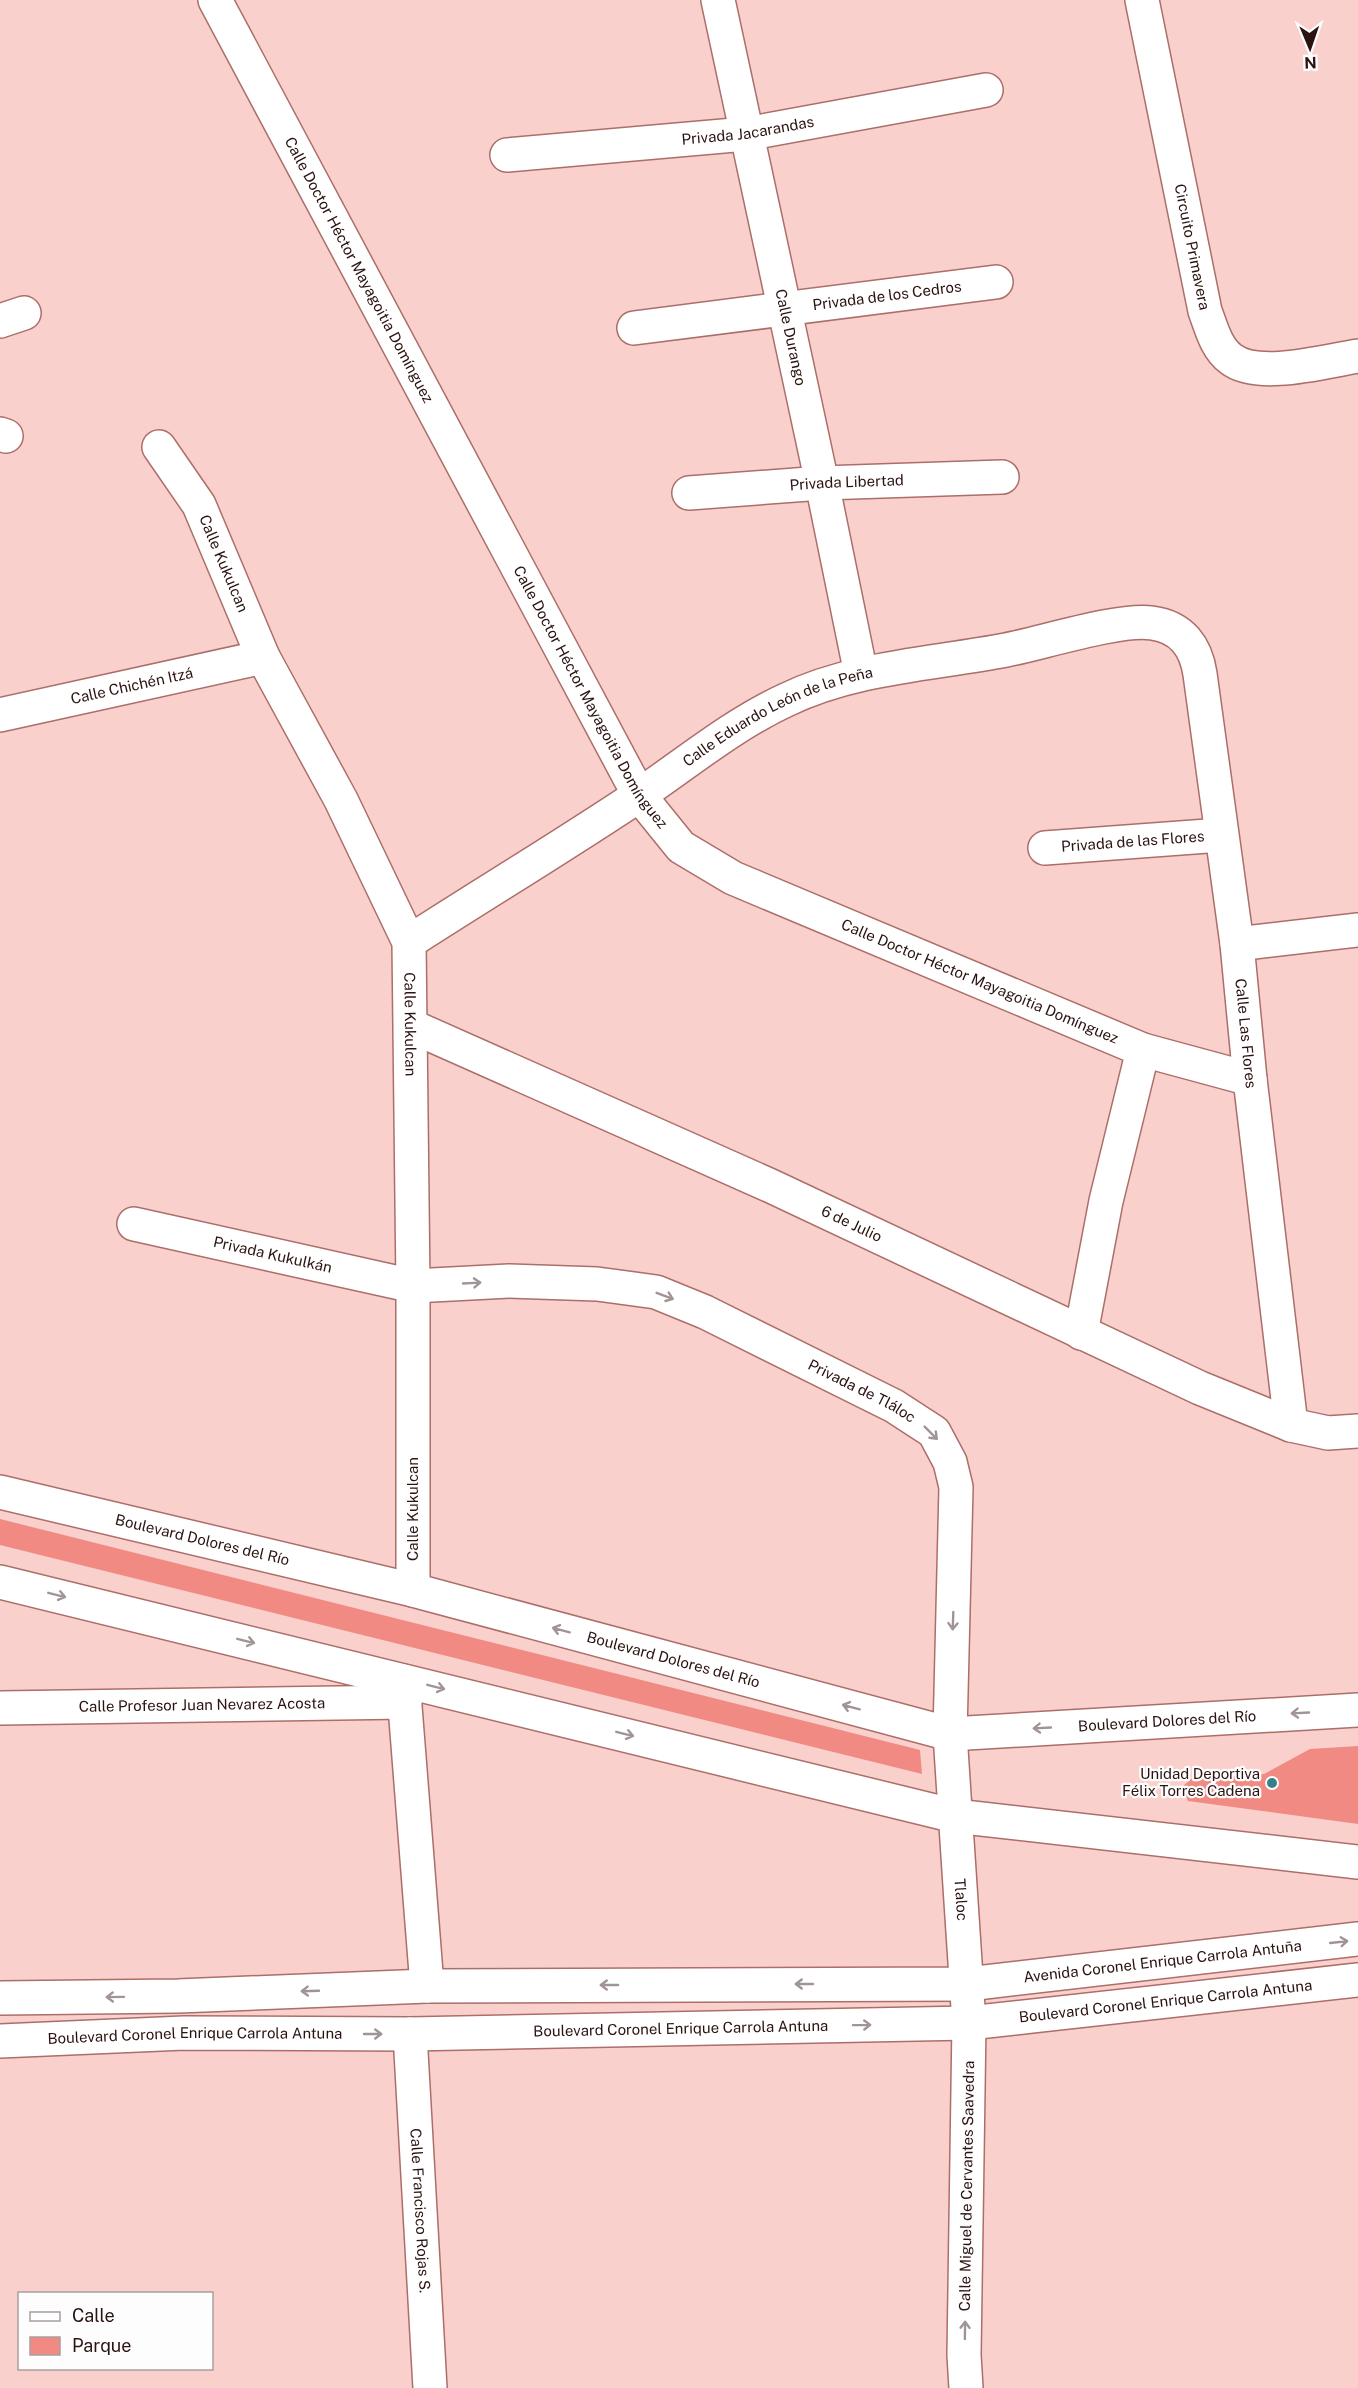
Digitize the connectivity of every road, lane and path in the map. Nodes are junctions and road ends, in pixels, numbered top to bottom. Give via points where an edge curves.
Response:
1 (215, 0) edge
2 (718, 0) edge
3 (1142, 0) edge
4 (986, 90) dead end
5 (746, 134) junction
6 (507, 155) dead end
7 (996, 282) dead end
8 (784, 309) junction
9 (634, 328) dead end
10 (1358, 356) edge
11 (159, 447) dead end
12 (1002, 477) dead end
13 (822, 483) junction
14 (689, 493) dead end
15 (1190, 641) joint
16 (263, 657) junction
17 (861, 674) junction
18 (0, 715) edge
19 (639, 795) junction
20 (1221, 835) junction
21 (1045, 848) dead end
22 (1358, 930) edge
23 (409, 942) junction
24 (1237, 944) junction
25 (411, 1026) junction
26 (1143, 1050) junction
27 (1250, 1079) junction
28 (134, 1224) dead end
29 (413, 1286) junction
30 (1081, 1333) junction
31 (1291, 1425) junction
32 (1358, 1431) edge
33 (0, 1492) edge
34 (0, 1582) edge
35 (412, 1590) junction
36 (404, 1691) junction
37 (0, 1708) edge
38 (1358, 1710) edge
39 (950, 1734) junction
40 (955, 1816) junction
41 (1358, 1862) edge
42 (1358, 1940) edge
43 (1358, 1980) edge
44 (968, 1984) junction
45 (427, 1986) junction
46 (0, 1998) edge
47 (969, 2023) junction
48 (410, 2034) junction
49 (0, 2041) edge
50 (430, 2388) edge
51 (966, 2388) edge

1 - 19 street, Calle Doctor Héctor Mayagoitia Domínguez
2 - 5 street, Calle Durango
3 - 10 street, Circuito Primavera via 1205,311 1218,344 1231,360 1256,367 1286,368
4 - 5 street, Privada Jacarandas
5 - 6 street, Privada Jacarandas
5 - 8 street, Calle Durango
7 - 8 street, Privada de los Cedros
8 - 9 street, Privada de los Cedros
8 - 13 street, Calle Durango
11 - 16 street, Calle Kukulcan via 200,505
12 - 13 street, Privada Libertad
13 - 14 street, Privada Libertad
13 - 17 street, Calle Durango
15 - 17 street, Calle Eduardo León de la Peña via 1167,626 1150,622
15 - 20 street, Calle Las Flores via 1197,655
16 - 18 street, Calle Chichén Itzá
16 - 23 street, Calle Kukulcan via 341,800
17 - 19 street, Calle Eduardo León de la Peña via 787,699 727,732
19 - 23 street, Calle Eduardo León de la Peña
19 - 26 street, Calle Doctor Héctor Mayagoitia Domínguez via 681,847 733,878
20 - 21 street, Privada de las Flores
20 - 24 street, Calle Las Flores
22 - 24 street
23 - 25 street, Calle Kukulcan
24 - 27 street, Calle Las Flores
25 - 29 street, Calle Kukulcan
25 - 30 street, 6 de Julio via 771,1186
26 - 27 street, Calle Doctor Héctor Mayagoitia Domínguez
26 - 30 street via 1106,1201
27 - 31 street, Calle Las Flores
28 - 29 street, Privada Kukulkán
29 - 35 street, Calle Kukulcan
29 -> 39 street, Privada de Tláloc via 509,1281 597,1284 656,1292 705,1312 894,1406 934,1432 950,1462 956,1487
30 - 31 street, 6 de Julio
31 - 32 street, 6 de Julio via 1328,1433
33 - 35 street, Boulevard Dolores del Río
34 -> 36 street
39 -> 35 street, Boulevard Dolores del Río
36 - 37 street, Calle Profesor Juan Nevarez Acosta
36 -> 40 street
36 - 45 street
38 -> 39 street, Boulevard Dolores del Río
39 - 40 street, Privada de Tláloc
40 - 41 street
40 - 44 street, Tlaloc
44 -> 42 street, Avenida Coronel Enrique Carrola Antuña
43 - 47 street, Boulevard Coronel Enrique Carrola Antuna
44 -> 45 street
44 - 47 street, Calle Miguel de Cervantes Saavedra
45 -> 46 street via 178,1996
48 -> 47 street, Boulevard Coronel Enrique Carrola Antuna
51 -> 47 street, Calle Miguel de Cervantes Saavedra
49 -> 48 street, Boulevard Coronel Enrique Carrola Antuna via 184,2033
48 - 50 street, Calle Francisco Rojas S.

